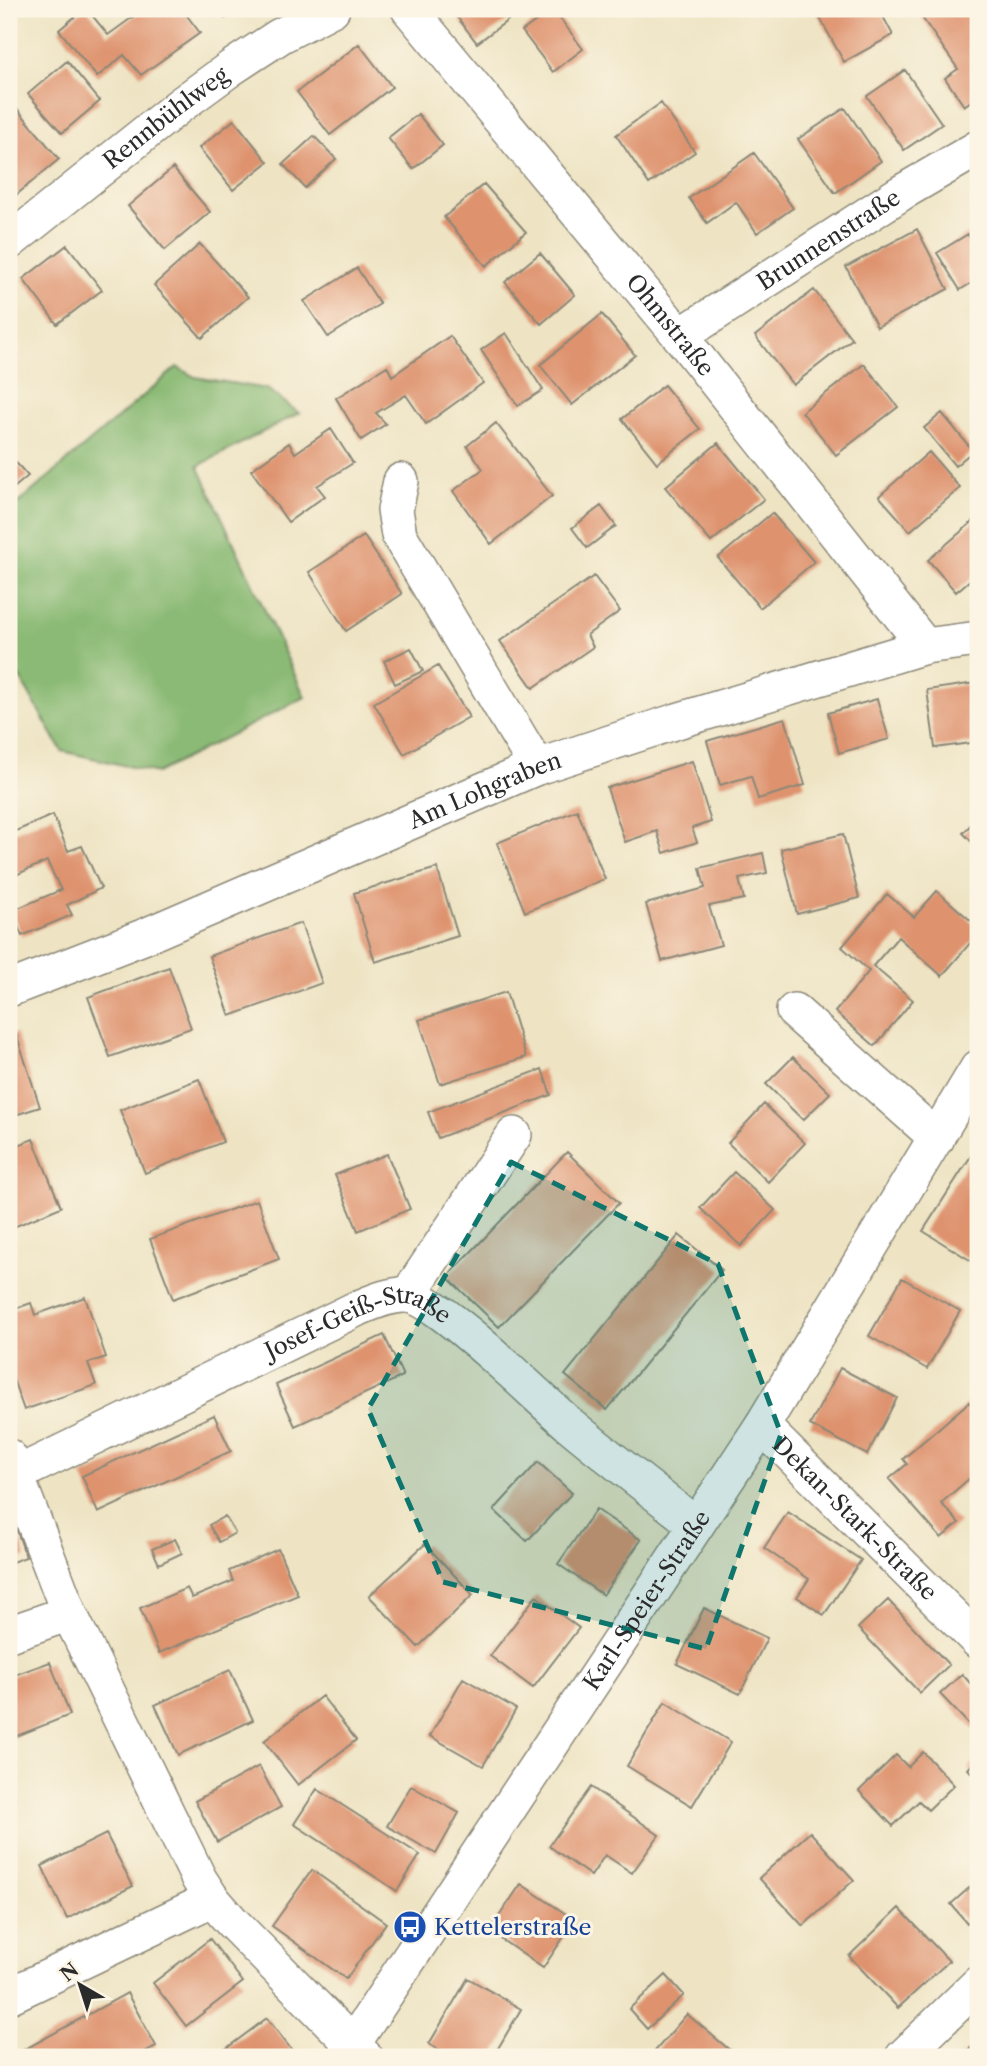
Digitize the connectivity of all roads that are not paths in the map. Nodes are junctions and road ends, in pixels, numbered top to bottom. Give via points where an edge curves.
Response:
1 (332, 9) edge
2 (409, 9) edge
3 (978, 148) edge
4 (9, 242) edge
5 (680, 336) junction
6 (401, 481) dead end
7 (978, 639) edge
8 (925, 646) junction
9 (537, 767) junction
10 (9, 989) edge
11 (794, 1011) dead end
12 (978, 1068) edge
13 (514, 1135) dead end
14 (937, 1138) junction
15 (408, 1295) junction
16 (762, 1426) junction
17 (12, 1466) edge
18 (696, 1525) junction
19 (69, 1613) junction
20 (9, 1633) edge
21 (978, 1641) edge
22 (212, 1899) junction
23 (978, 1984) edge
24 (9, 1996) edge
25 (354, 2054) edge
26 (903, 2057) edge

1 - 4 street, Rennbühlweg via 231,68
2 - 5 street, Ohmstraße
3 - 5 street, Brunnenstraße
5 - 8 street, Ohmstraße
6 - 9 street via 395,510 399,535
7 - 8 street, Am Lohgraben
8 - 9 street, Am Lohgraben
9 - 10 street, Am Lohgraben via 143,937
11 - 14 street
12 - 14 street, Karl-Speier-Straße
13 - 15 street
14 - 16 street, Karl-Speier-Straße
15 - 17 street, Josef-Geiß-Straße via 356,1309
15 - 18 street, Josef-Geiß-Straße via 434,1307 461,1328 569,1424
16 - 18 street, Karl-Speier-Straße
16 - 21 street, Dekan-Stark-Straße
17 - 19 street
18 - 25 street, Karl-Speier-Straße
19 - 20 street
19 - 22 street
22 - 24 street
22 - 25 street
23 - 26 street

